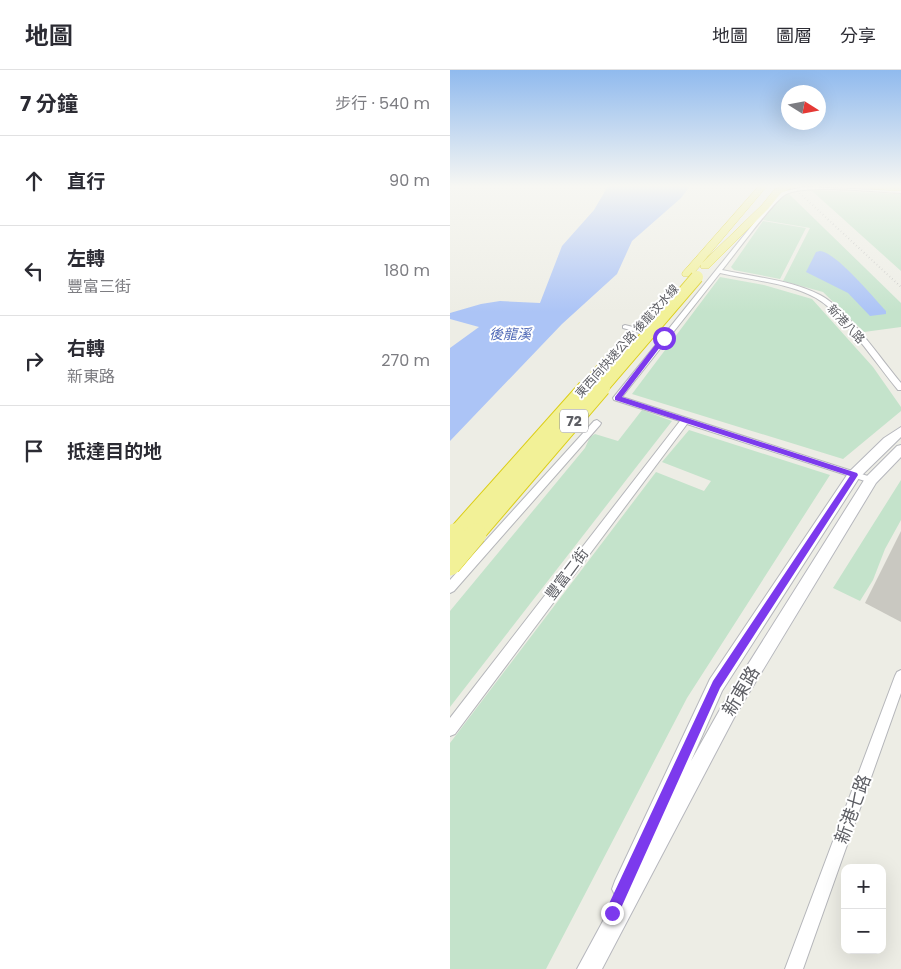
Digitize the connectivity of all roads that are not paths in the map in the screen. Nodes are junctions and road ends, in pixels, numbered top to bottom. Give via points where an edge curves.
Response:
1 (730, 228) edge
2 (734, 228) edge
3 (743, 228) edge
4 (753, 228) edge
5 (716, 271) junction
6 (696, 272) junction
7 (625, 327) dead end
8 (664, 338) junction
9 (901, 388) edge
10 (685, 420) junction
11 (597, 423) dead end
12 (901, 431) edge
13 (901, 449) edge
14 (863, 477) junction
15 (475, 538) junction
16 (450, 540) edge
17 (450, 565) edge
18 (450, 573) edge
19 (450, 588) edge
20 (901, 676) edge
21 (450, 729) edge
22 (602, 946) junction
23 (589, 969) edge
24 (794, 969) edge

1 - 6 highway, 東西向快速公路 後龍汶水線 / 72
2 - 6 highway, 東西向快速公路 後龍汶水線 / 72
3 - 6 highway
4 - 5 street
5 - 8 street
5 - 9 street, 新港八路 via 818,296 836,312
6 - 15 highway, 東西向快速公路 後龍汶水線 / 72, bridge
6 - 16 highway, 東西向快速公路 後龍汶水線 / 72, bridge
7 - 8 street
8 - 10 street via 617,398
10 - 14 street
10 - 21 street, 豐富二街
11 - 19 street
12 - 14 main road, 新東路 via 888,440
13 - 14 main road, 新東路
14 - 22 main road, 新東路 via 729,710
14 - 22 main road, 新東路 via 716,684 612,913
15 - 17 highway, 東西向快速公路 後龍汶水線 / 72, bridge
15 - 18 highway, bridge
20 - 24 street, 新港七路
22 - 23 main road, 新東路

